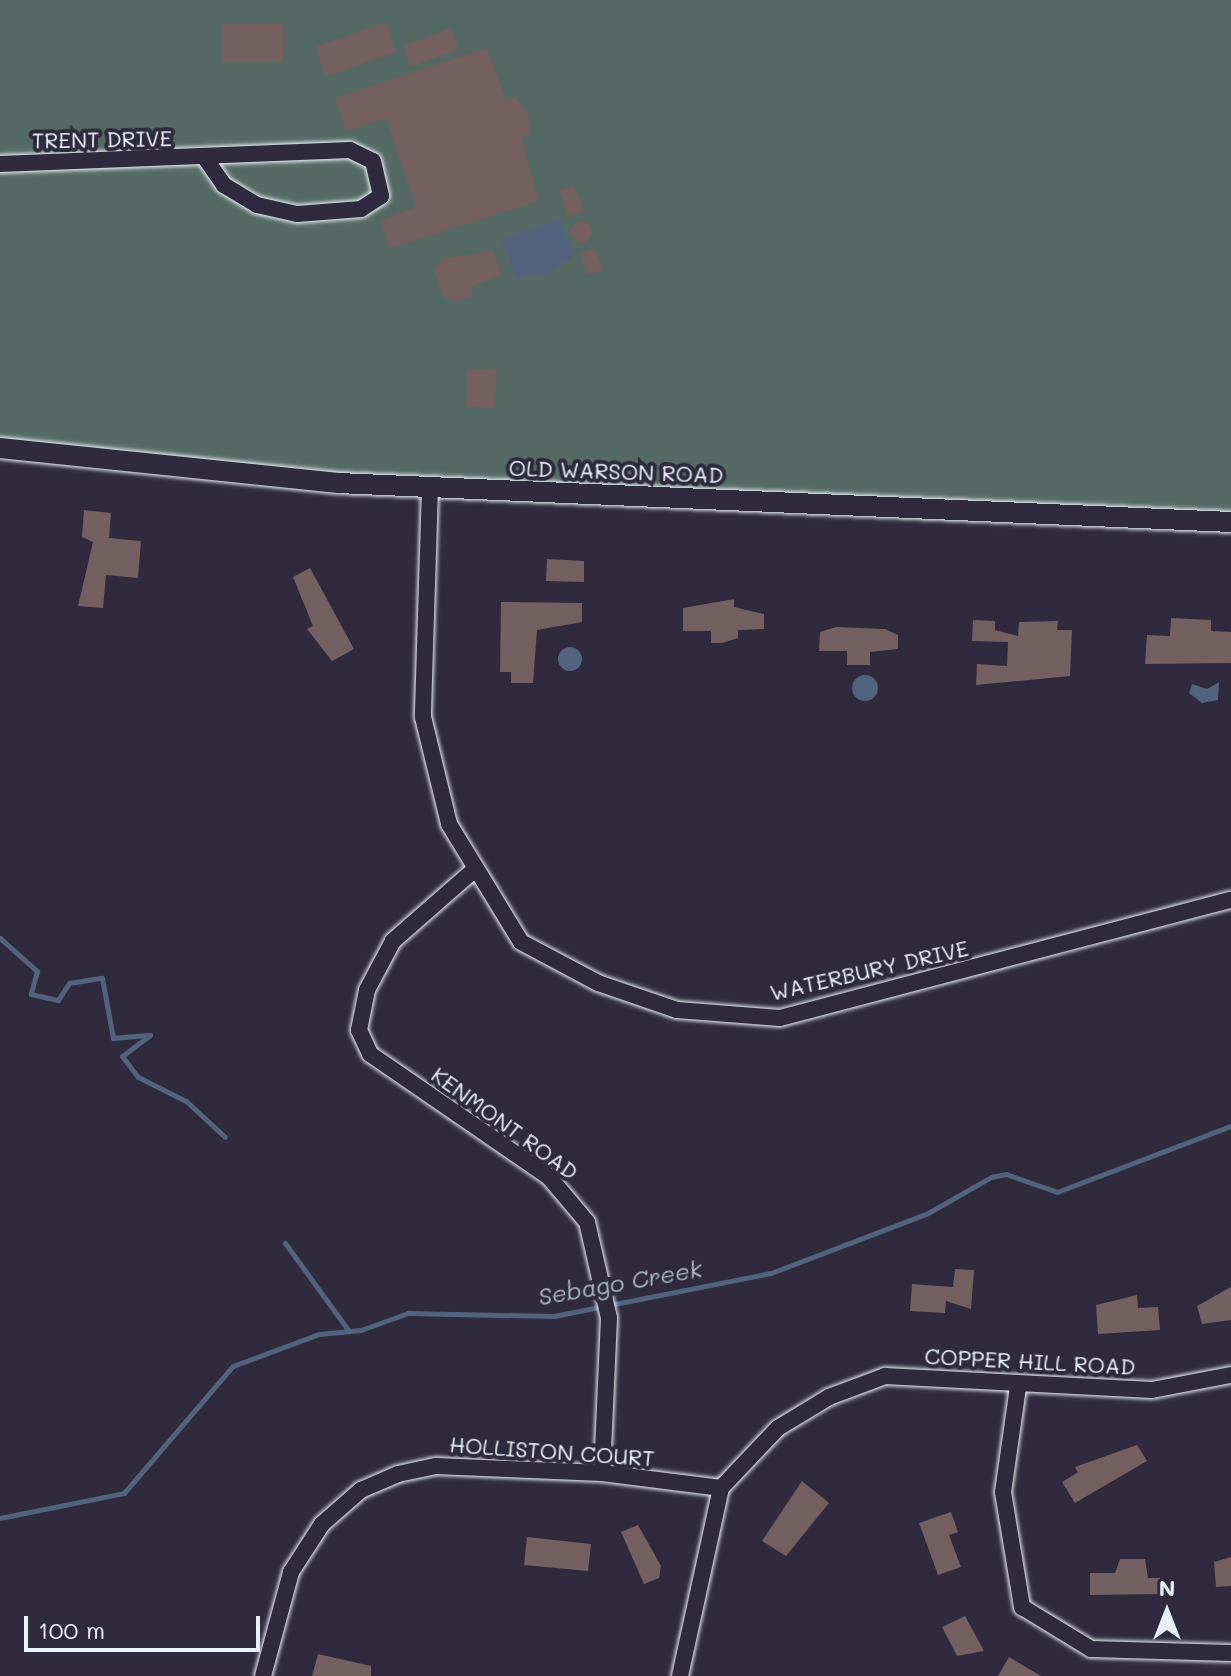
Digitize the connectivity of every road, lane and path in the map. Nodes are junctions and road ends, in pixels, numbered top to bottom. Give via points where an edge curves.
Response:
1 (206, 159) junction
2 (0, 164) edge
3 (0, 448) edge
4 (430, 488) junction
5 (1231, 522) edge
6 (474, 870) junction
7 (1231, 900) edge
8 (1231, 1375) edge
9 (1018, 1387) junction
10 (602, 1473) junction
11 (721, 1488) junction
12 (1231, 1653) edge
13 (263, 1676) edge
14 (680, 1676) edge

1 - 1 street, TRENT DRIVE via 365,151 381,180 381,196 339,213 257,205 224,185
1 - 2 street, TRENT DRIVE
3 - 4 street, OLD WARSON ROAD
4 - 5 street, OLD WARSON ROAD
4 - 6 street, WATERBURY DRIVE via 423,717 449,824
6 - 7 street, WATERBURY DRIVE via 521,942 598,983 677,1010 780,1018
6 - 10 street, KENMONT ROAD via 393,941 367,990 359,1030 370,1054 575,1202 594,1238 609,1318
8 - 9 street, COPPER HILL ROAD via 1152,1390
9 - 11 street, COPPER HILL ROAD via 950,1375 885,1376 829,1397 778,1428
9 - 12 street via 1003,1492 1022,1607 1091,1649
10 - 11 street, HOLLISTON COURT
10 - 13 street, HOLLISTON COURT via 436,1466 361,1490 322,1524 291,1572
11 - 14 street

